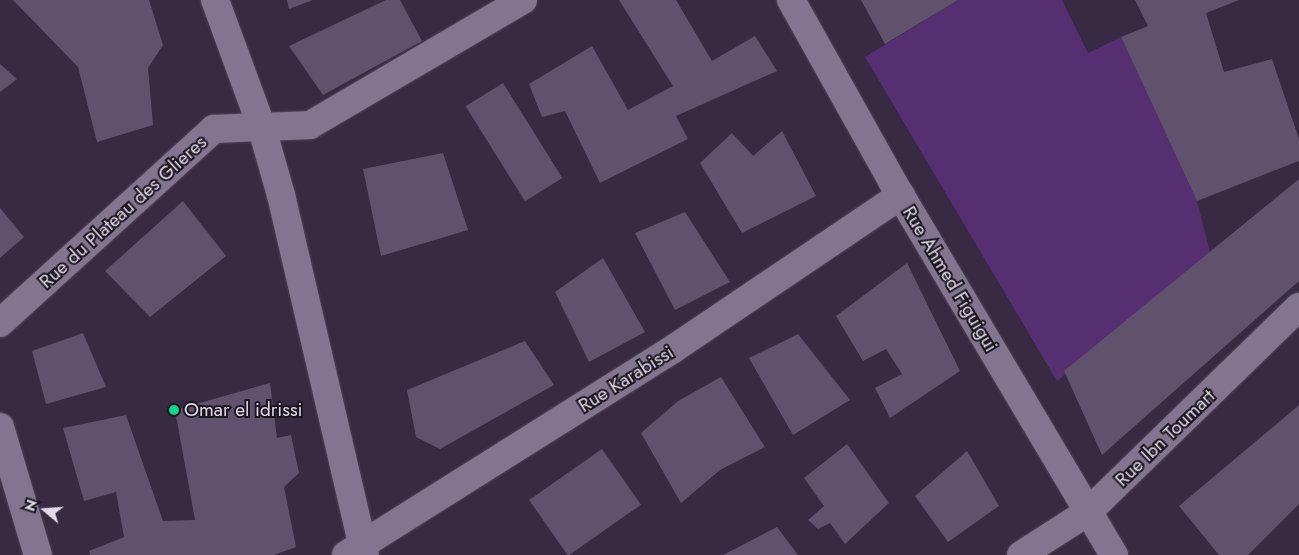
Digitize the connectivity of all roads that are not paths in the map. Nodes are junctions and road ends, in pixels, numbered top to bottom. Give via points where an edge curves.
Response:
1 (215, 0) edge
2 (523, 0) edge
3 (791, 0) edge
4 (261, 125) junction
5 (901, 195) junction
6 (1299, 307) edge
7 (0, 323) edge
8 (0, 427) edge
9 (1088, 512) junction
10 (358, 551) edge
11 (38, 555) edge
12 (1021, 555) edge
13 (1114, 555) edge

1 - 4 street
2 - 4 street, Rue du Plateau des Glieres via 310,125
3 - 5 street, Rue Ahmed Figuigui
4 - 7 street, Rue du Plateau des Glieres via 214,129
4 - 10 street
5 - 9 street, Rue Ahmed Figuigui
5 - 10 street, Rue Karabissi via 673,349
6 - 9 street, Rue Ibn Toumart
8 - 11 street
9 - 12 street, Rue Ibn Toumart
9 - 13 street, Rue Ahmed Figuigui

